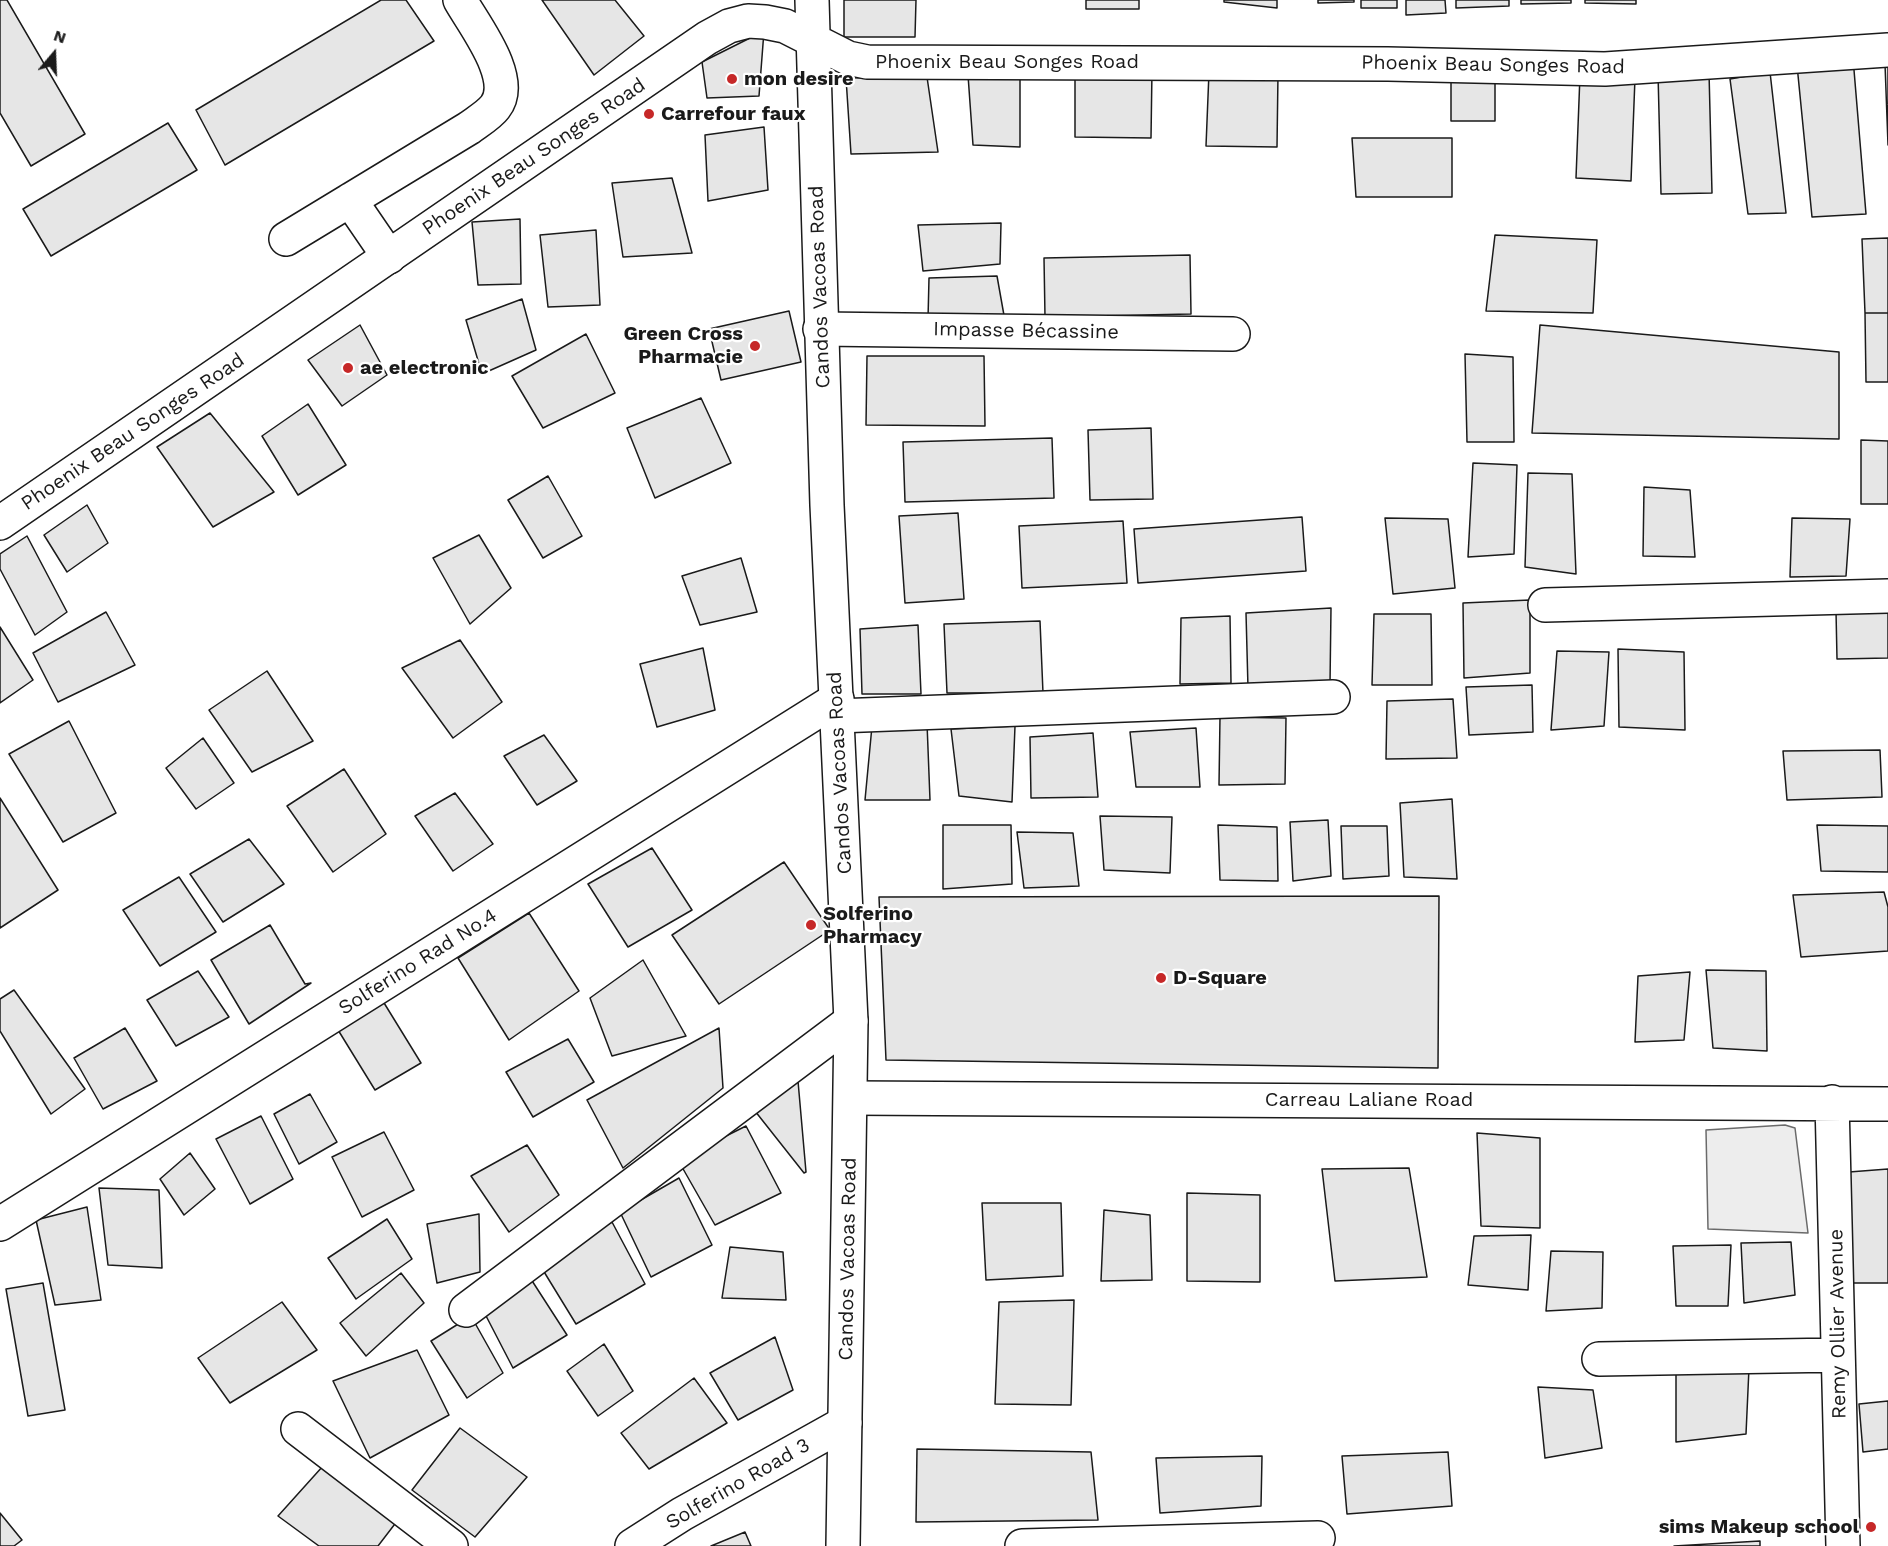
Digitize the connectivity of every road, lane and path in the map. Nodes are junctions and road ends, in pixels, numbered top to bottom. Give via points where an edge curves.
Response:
1 (460, 0) edge
2 (812, 0) edge
3 (813, 39) junction
4 (1888, 50) edge
5 (350, 200) junction
6 (286, 239) dead end
7 (389, 257) junction
8 (820, 329) junction
9 (1233, 333) dead end
10 (0, 524) edge
11 (1888, 596) edge
12 (1545, 605) dead end
13 (1333, 697) dead end
14 (837, 708) junction
15 (851, 1021) junction
16 (851, 1098) junction
17 (1833, 1102) junction
18 (1888, 1104) edge
19 (0, 1224) edge
20 (466, 1310) dead end
21 (1838, 1354) junction
22 (1599, 1359) dead end
23 (845, 1423) junction
24 (298, 1429) dead end
25 (1318, 1538) dead end
26 (451, 1546) edge
27 (632, 1546) edge
28 (843, 1546) edge
29 (1022, 1546) edge
30 (1843, 1546) edge

1 - 5 street via 497,62 502,89 496,107 469,128
2 - 3 street, Candos Vacoas Road
3 - 4 street, Phoenix Beau Songes Road via 848,58 867,62 1605,69
3 - 7 street, Phoenix Beau Songes Road via 765,22 729,26
3 - 8 street, Candos Vacoas Road
5 - 6 street
5 - 7 street
7 - 10 street, Phoenix Beau Songes Road
8 - 9 street, Impasse Bécassine
8 - 14 street, Candos Vacoas Road
11 - 12 street
13 - 14 street
14 - 15 street, Candos Vacoas Road
14 - 19 street, Solferino Rad No.4
15 - 16 street, Candos Vacoas Road
15 - 20 street
16 - 17 street, Carreau Laliane Road
16 - 23 street, Candos Vacoas Road
17 - 18 street, Carreau Laliane Road
17 - 21 street, Remy Ollier Avenue
21 - 22 street
21 - 30 street, Remy Ollier Avenue
23 - 27 street, Solferino Road 3
23 - 28 street, Candos Vacoas Road
24 - 26 street
25 - 29 street

